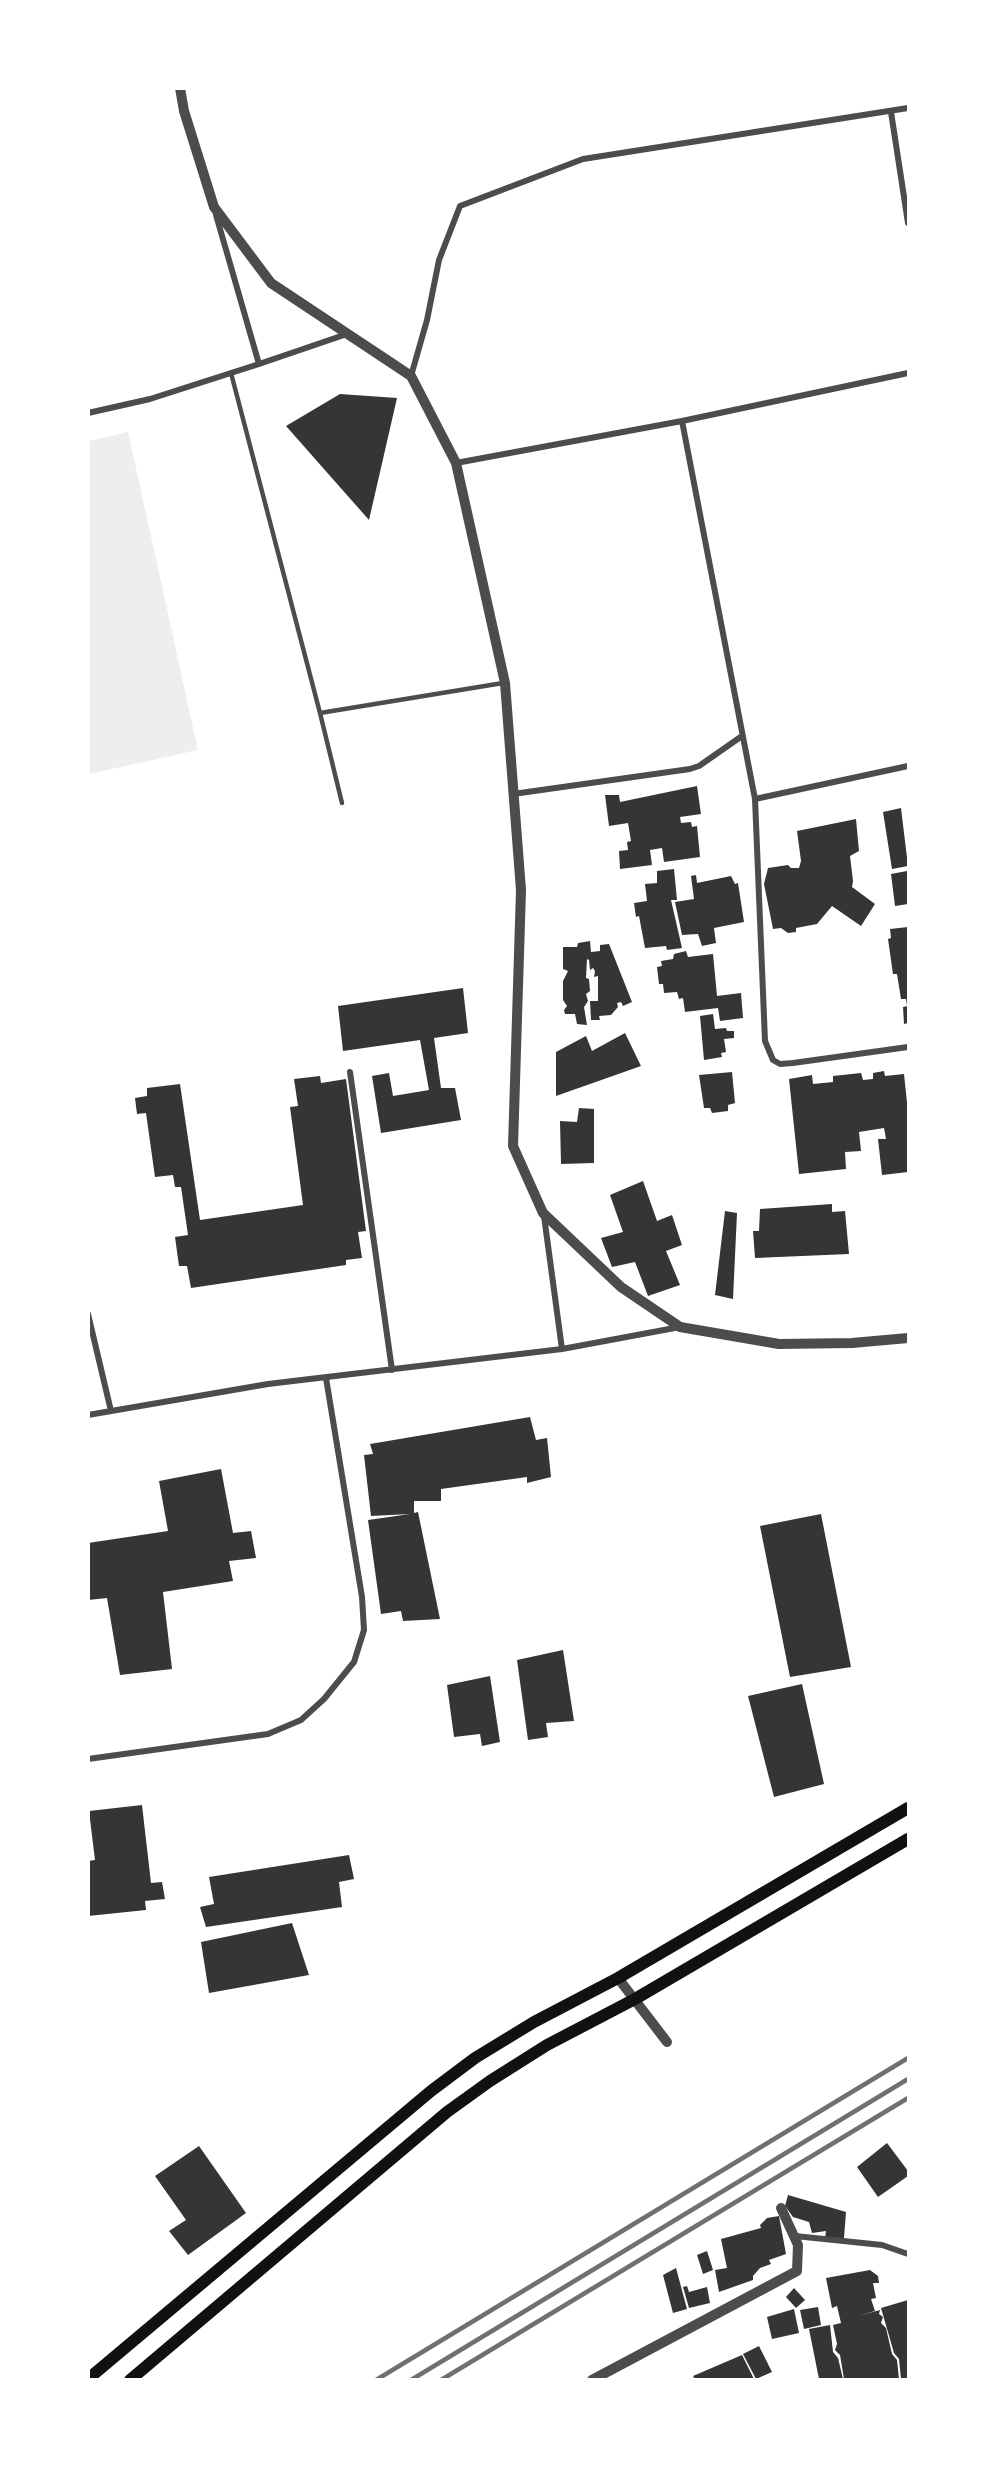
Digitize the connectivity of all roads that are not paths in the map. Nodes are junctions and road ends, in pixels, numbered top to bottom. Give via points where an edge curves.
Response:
1 (180, 88) edge
2 (909, 108) edge
3 (891, 112) junction
4 (214, 207) junction
5 (909, 223) edge
6 (347, 334) junction
7 (259, 364) junction
8 (231, 373) junction
9 (909, 373) edge
10 (411, 376) junction
11 (88, 413) edge
12 (682, 421) junction
13 (456, 463) junction
14 (505, 683) junction
15 (320, 713) junction
16 (742, 736) junction
17 (909, 766) edge
18 (513, 794) junction
19 (754, 800) junction
20 (342, 803) dead end
21 (909, 1047) edge
22 (350, 1072) dead end
23 (543, 1213) junction
24 (88, 1314) edge
25 (680, 1327) junction
26 (909, 1338) edge
27 (562, 1350) junction
28 (392, 1370) junction
29 (326, 1377) junction
30 (111, 1411) junction
31 (88, 1415) edge
32 (88, 1759) edge
33 (909, 1808) edge
34 (909, 1839) edge
35 (618, 1978) junction
36 (635, 1999) junction
37 (667, 2042) dead end
38 (781, 2208) dead end
39 (794, 2236) junction
40 (909, 2254) edge
41 (88, 2379) edge
42 (130, 2379) edge
43 (592, 2379) edge

1 - 4 street
2 - 3 street
3 - 5 street
3 - 10 street via 583,159 460,206 439,260
4 - 6 street via 271,283
4 - 7 street
6 - 7 street
6 - 10 street
7 - 8 street
8 - 11 street via 150,399
8 - 15 lane
9 - 12 street
10 - 13 street
12 - 13 street
12 - 16 street
13 - 14 street
14 - 15 lane
14 - 18 street
15 - 20 lane
16 - 18 street via 690,769
16 - 19 street
17 - 19 street
18 - 23 street via 521,890 513,1146
19 - 21 street via 765,1041 772,1060 793,1063
22 - 28 street
23 - 25 street via 621,1287
23 - 27 street
24 - 30 street
25 - 26 street via 779,1344
25 - 27 street
27 - 28 street
28 - 29 street
29 - 30 street
29 - 32 street via 362,1596 364,1629 354,1662 301,1720 268,1734
30 - 31 street
33 - 35 main road
34 - 36 main road
35 - 36 street
35 - 41 main road via 534,2022 431,2091
36 - 37 street
36 - 42 main road via 538,2051 447,2112
38 - 39 street
39 - 40 street via 882,2245
39 - 43 street via 798,2245 797,2271

